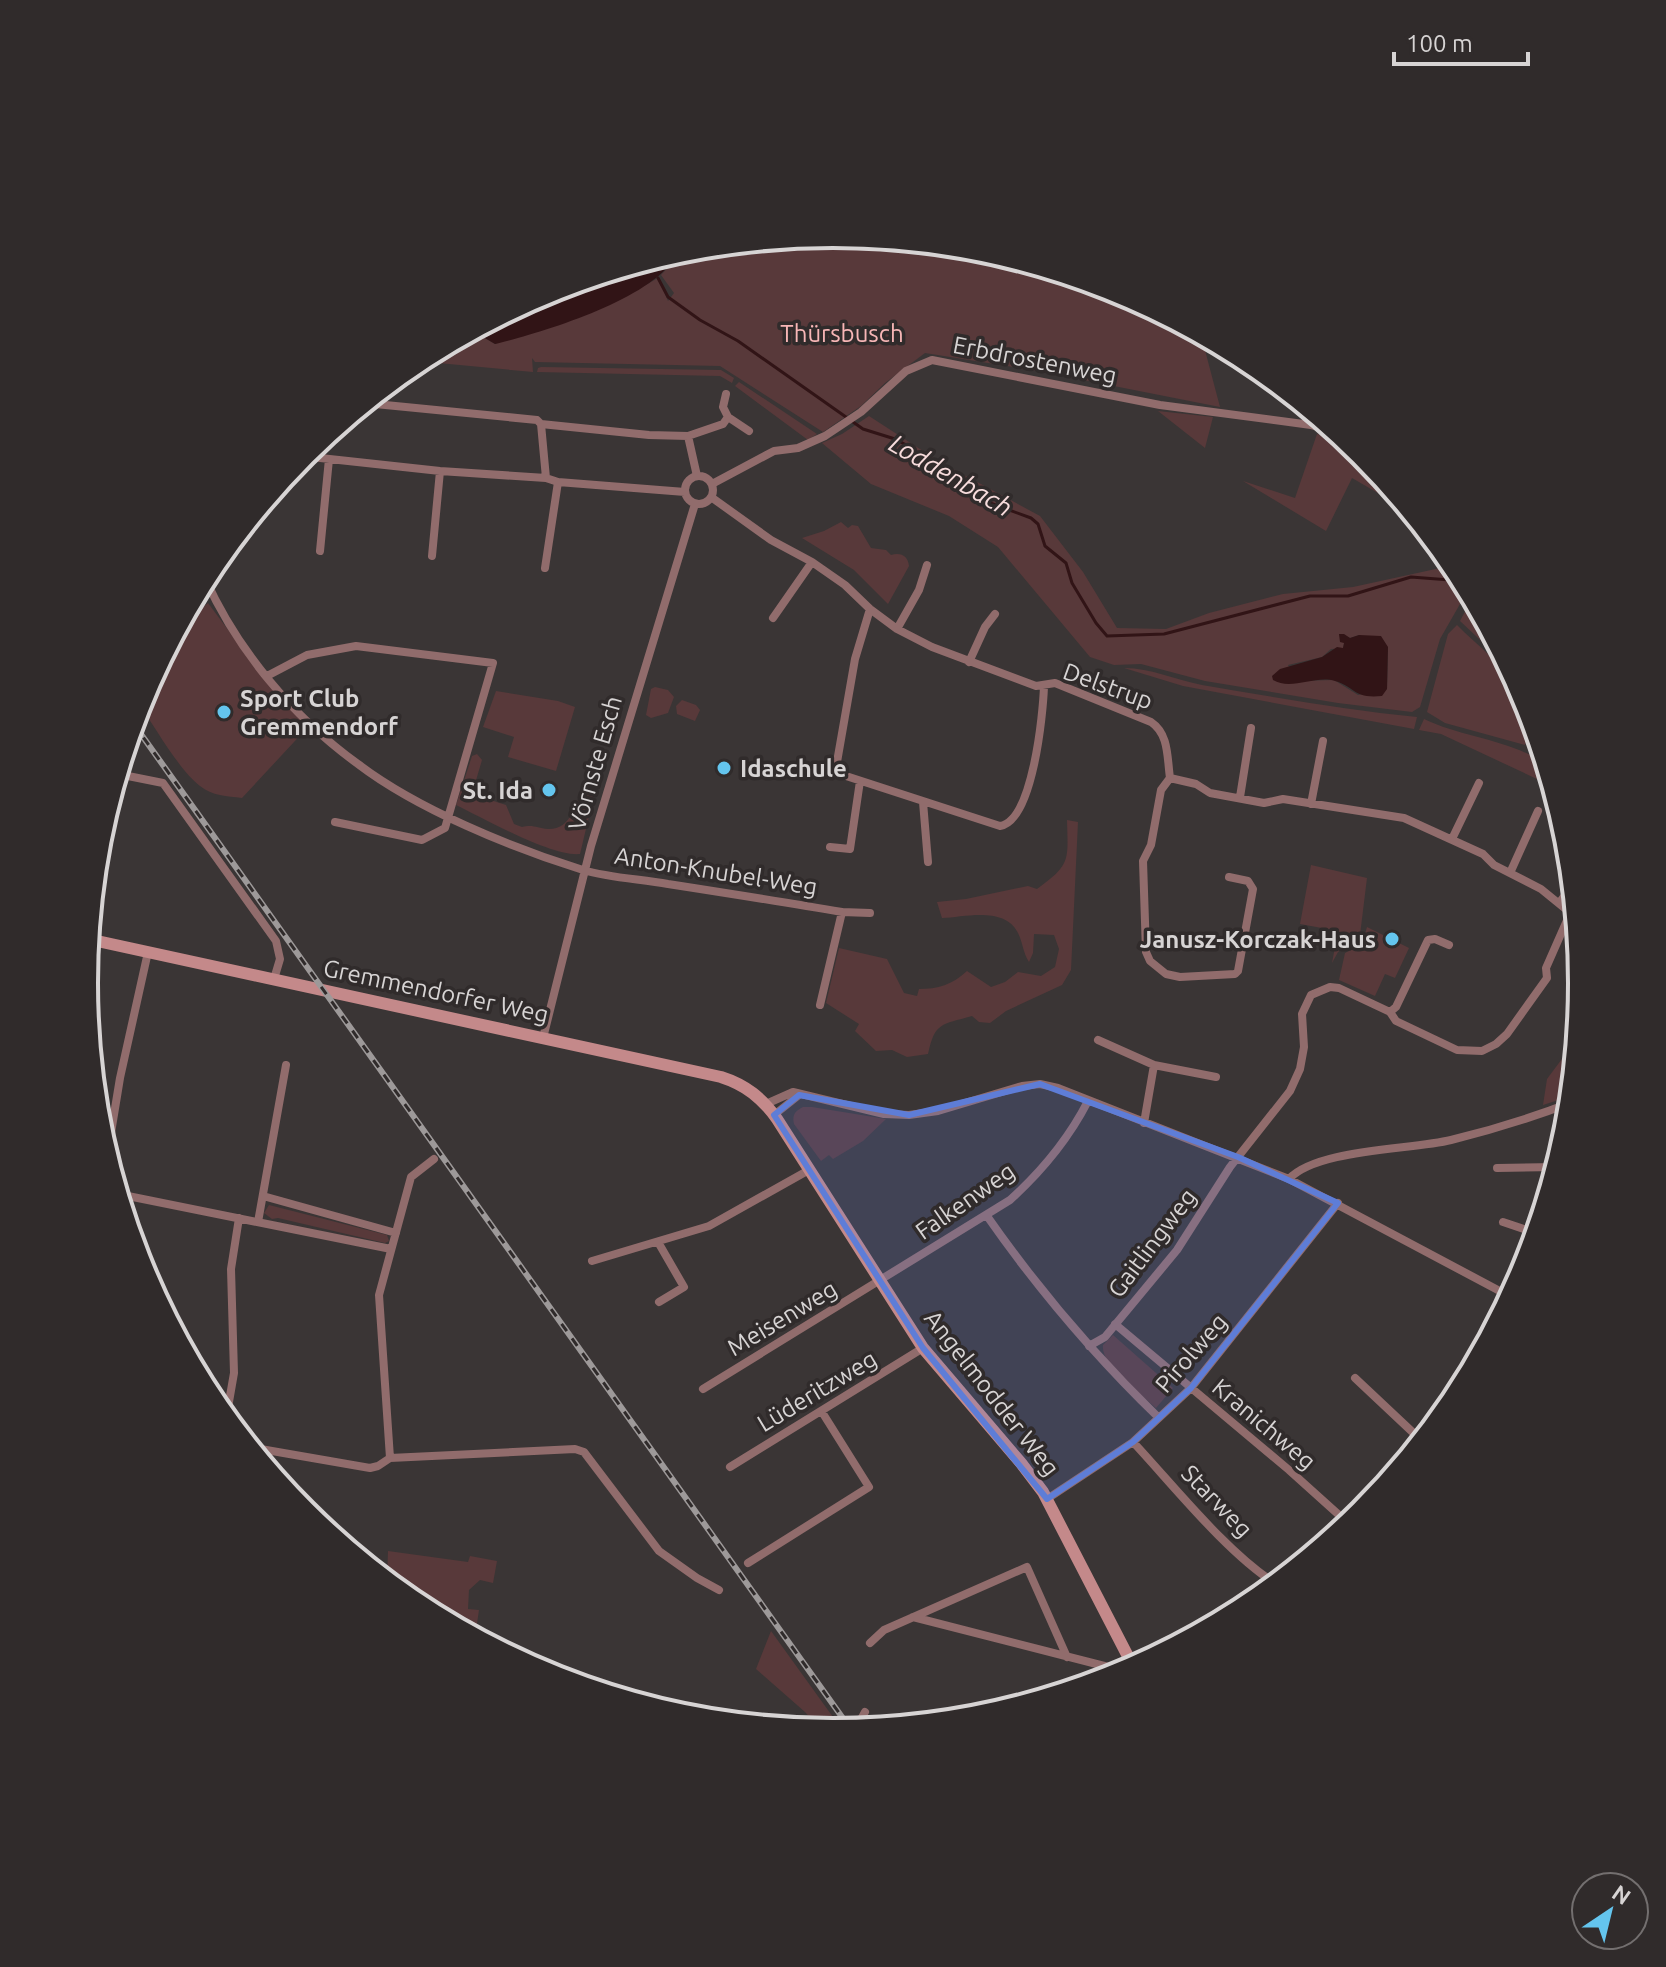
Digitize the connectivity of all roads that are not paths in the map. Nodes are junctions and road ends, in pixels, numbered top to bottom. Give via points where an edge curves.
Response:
1 (726, 394) dead end
2 (380, 405) edge
3 (728, 417) junction
4 (541, 424) junction
5 (1311, 425) edge
6 (749, 431) dead end
7 (688, 436) junction
8 (320, 458) edge
9 (329, 459) junction
10 (440, 471) junction
11 (697, 476) junction
12 (546, 478) junction
13 (558, 482) junction
14 (712, 484) junction
15 (685, 492) junction
16 (711, 497) junction
17 (695, 504) junction
18 (320, 551) dead end
19 (432, 556) dead end
20 (812, 562) junction
21 (927, 565) dead end
22 (545, 568) dead end
23 (212, 591) edge
24 (870, 609) junction
25 (995, 614) dead end
26 (773, 618) dead end
27 (897, 629) junction
28 (969, 662) junction
29 (267, 676) junction
30 (1044, 686) junction
31 (1251, 728) dead end
32 (1323, 741) dead end
33 (128, 776) edge
34 (1170, 778) junction
35 (860, 781) junction
36 (1479, 783) dead end
37 (1240, 797) junction
38 (923, 802) junction
39 (1311, 804) junction
40 (1538, 811) dead end
41 (449, 815) junction
42 (335, 822) dead end
43 (1452, 839) junction
44 (830, 847) dead end
45 (928, 862) dead end
46 (586, 870) junction
47 (1510, 873) junction
48 (1229, 877) dead end
49 (1563, 898) edge
50 (1560, 902) junction
51 (1564, 906) edge
52 (842, 912) junction
53 (870, 913) dead end
54 (1565, 925) edge
55 (100, 942) edge
56 (1449, 945) dead end
57 (148, 952) junction
58 (274, 979) junction
59 (820, 1005) dead end
60 (1390, 1012) junction
61 (543, 1038) junction
62 (1098, 1040) dead end
63 (286, 1065) dead end
64 (1154, 1065) junction
65 (1216, 1077) dead end
66 (1088, 1101) junction
67 (1557, 1108) edge
68 (770, 1109) junction
69 (1144, 1123) junction
70 (112, 1127) edge
71 (1238, 1157) junction
72 (434, 1159) dead end
73 (1545, 1167) edge
74 (1497, 1168) dead end
75 (809, 1170) junction
76 (1289, 1179) junction
77 (130, 1196) edge
78 (263, 1196) junction
79 (1338, 1203) junction
80 (987, 1216) junction
81 (239, 1218) junction
82 (258, 1222) junction
83 (1503, 1222) dead end
84 (1525, 1229) edge
85 (396, 1233) junction
86 (658, 1242) junction
87 (391, 1249) junction
88 (592, 1261) dead end
89 (880, 1282) junction
90 (1500, 1291) edge
91 (659, 1302) dead end
92 (1115, 1324) junction
93 (1089, 1346) junction
94 (923, 1348) junction
95 (1355, 1378) dead end
96 (1191, 1388) junction
97 (703, 1389) dead end
98 (229, 1402) edge
99 (822, 1412) junction
100 (1159, 1418) junction
101 (1414, 1433) edge
102 (1133, 1442) junction
103 (265, 1450) edge
104 (390, 1458) junction
105 (730, 1467) dead end
106 (1047, 1499) junction
107 (1339, 1516) edge
108 (748, 1563) dead end
109 (1265, 1578) edge
110 (719, 1590) dead end
111 (913, 1617) junction
112 (870, 1643) dead end
113 (1067, 1657) junction
114 (1127, 1657) edge
115 (1105, 1666) edge
116 (865, 1712) dead end
117 (862, 1717) edge

1 - 3 street via 723,407
2 - 4 street
3 - 6 street
3 - 7 street via 723,424
4 - 7 street
4 - 12 street
5 - 14 street, Erbdrostenweg via 1160,405 932,360 906,371 825,436 774,451
7 - 11 street
8 - 9 street
9 - 10 street
9 - 18 street
10 - 12 street
10 - 19 street
11 - 14 street
11 - 15 street
12 - 13 street
13 - 15 street
13 - 22 street
14 - 16 street
15 - 17 street
16 - 17 street
16 - 20 street, Delstrup
17 - 46 street, Vörnste Esch
20 - 24 street, Delstrup
20 - 26 street
21 - 27 street
23 - 29 street, Anton-Knubel-Weg
24 - 27 street, Delstrup
24 - 35 street via 855,659 837,762 839,770
25 - 28 street
27 - 28 street, Delstrup
28 - 30 street, Delstrup
29 - 41 street, Anton-Knubel-Weg via 312,727 359,765
29 - 41 street via 307,655 356,646 493,663
30 - 34 street, Delstrup via 1055,683 1160,728
30 - 38 street via 1038,746 1026,792 1009,825
31 - 37 street
32 - 39 street
33 - 58 street via 163,783 276,941 280,959
34 - 37 street
34 - 48 street via 1161,790 1143,861 1144,945 1157,968 1180,977 1238,971 1253,889 1248,881
35 - 38 street
35 - 44 street via 850,849
36 - 43 street
37 - 39 street
38 - 45 street
39 - 43 street via 1404,818
40 - 47 street
41 - 42 street via 445,828 422,840
41 - 46 street, Anton-Knubel-Weg
43 - 47 street
46 - 52 street, Anton-Knubel-Weg
46 - 61 street, Vörnste Esch
47 - 50 street
49 - 50 street
50 - 51 street
52 - 53 street, Anton-Knubel-Weg
52 - 59 street, Anton-Knubel-Weg
54 - 60 street via 1546,968 1547,978 1507,1034 1482,1051 1457,1050 1396,1021
55 - 57 street, Gremmendorfer Weg
56 - 60 street via 1428,940
57 - 58 street, Gremmendorfer Weg
57 - 70 street
58 - 61 street, Gremmendorfer Weg
60 - 71 street, Gaitlingweg via 1339,988 1311,995 1302,1014 1300,1069 1284,1100
61 - 68 street, Gremmendorfer Weg via 721,1077 744,1087
62 - 64 street
63 - 78 street
64 - 65 street
64 - 69 street
66 - 68 street via 1040,1084 909,1115 787,1093
66 - 69 street
66 - 80 street, Falkenweg via 1044,1167
67 - 76 street via 1448,1141 1342,1156 1297,1171
68 - 75 street, Angelmodder Weg
69 - 71 street
71 - 76 street
71 - 92 street, Gaitlingweg via 1177,1250
72 - 85 street via 411,1177
73 - 74 street
75 - 86 street via 709,1226
75 - 89 street, Angelmodder Weg
76 - 79 street
77 - 81 street
78 - 82 street
78 - 85 street
79 - 90 street
79 - 96 street, Pirolweg
80 - 89 street, Falkenweg
80 - 93 street
81 - 82 street
81 - 98 street via 231,1269 234,1373
82 - 87 street
83 - 84 street
85 - 87 street
86 - 88 street
86 - 91 street via 684,1287
87 - 104 street via 379,1295
89 - 94 street, Angelmodder Weg
89 - 97 street, Meisenweg
92 - 93 street, Gaitlingweg
92 - 96 street, Kranichweg
93 - 100 street
94 - 99 street, Lüderitzweg
94 - 106 street, Angelmodder Weg
95 - 101 street
96 - 100 street, Pirolweg
96 - 107 street, Kranichweg
99 - 105 street, Lüderitzweg
99 - 108 street via 869,1487
100 - 102 street, Pirolweg
102 - 106 street, Pirolweg
102 - 109 street, Starweg
103 - 104 street via 370,1468
104 - 110 street via 541,1449 584,1452 659,1551
106 - 114 street, Angelmodder Weg
111 - 112 street
111 - 113 street
111 - 113 street via 1027,1567
113 - 115 street
116 - 117 street

